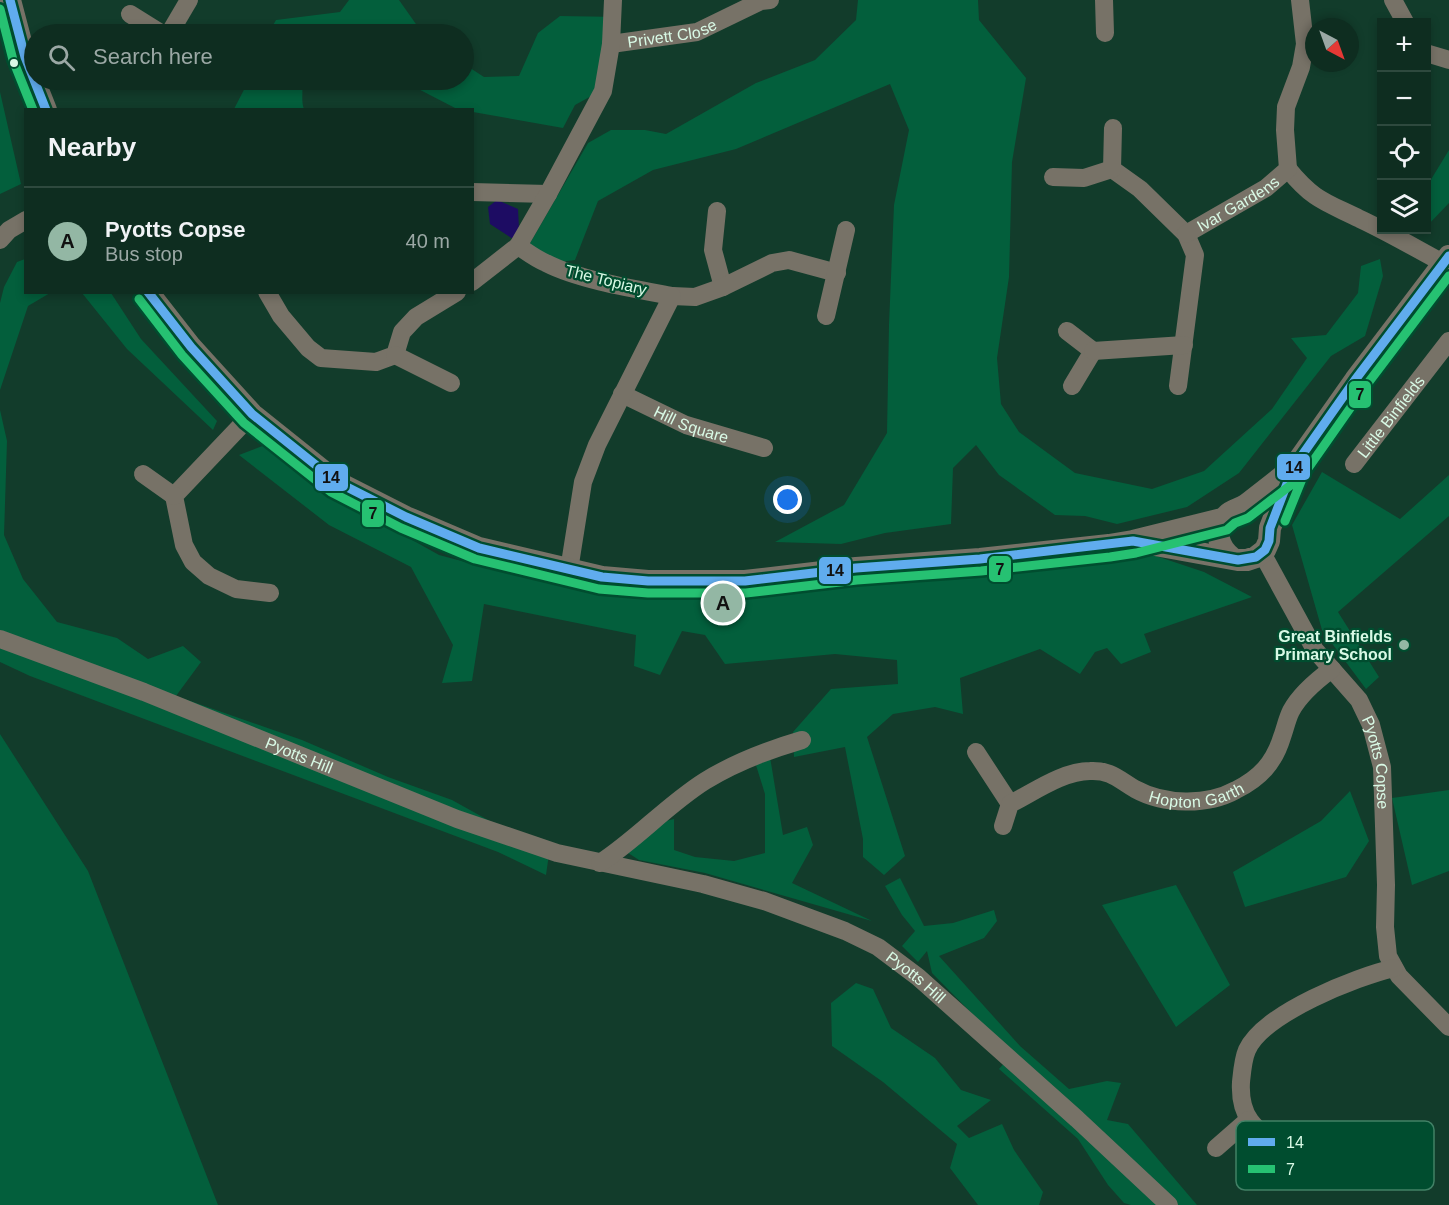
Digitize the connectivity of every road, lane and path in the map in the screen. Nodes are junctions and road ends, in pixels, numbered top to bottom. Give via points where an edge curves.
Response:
1 (10, 0) edge
2 (189, 0) edge
3 (613, 0) edge
4 (761, 0) edge
5 (770, 0) edge
6 (1104, 0) edge
7 (1300, 0) edge
8 (1393, 0) edge
9 (130, 14) dead end
10 (1404, 18) edge
11 (146, 24) edge
12 (175, 24) edge
13 (1105, 33) dead end
14 (611, 44) junction
15 (24, 50) edge
16 (1431, 55) edge
17 (1449, 60) edge
18 (38, 90) edge
19 (45, 108) edge
20 (1113, 128) dead end
21 (1112, 169) junction
22 (1288, 169) junction
23 (1053, 177) dead end
24 (474, 192) edge
25 (549, 194) junction
26 (717, 211) dead end
27 (24, 221) edge
28 (846, 230) dead end
29 (1186, 234) junction
30 (0, 240) edge
31 (518, 246) junction
32 (1446, 259) edge
33 (837, 273) junction
34 (474, 280) edge
35 (723, 287) junction
36 (150, 294) edge
37 (268, 294) edge
38 (454, 294) edge
39 (672, 296) junction
40 (826, 316) dead end
41 (1067, 331) dead end
42 (1449, 342) edge
43 (1184, 345) junction
44 (1093, 351) junction
45 (395, 355) junction
46 (451, 383) dead end
47 (1072, 386) dead end
48 (1178, 386) dead end
49 (622, 394) junction
50 (252, 414) junction
51 (764, 448) dead end
52 (1354, 464) dead end
53 (1293, 468) junction
54 (143, 474) dead end
55 (174, 496) junction
56 (1232, 514) junction
57 (1269, 528) junction
58 (1133, 541) junction
59 (1247, 557) junction
60 (569, 570) junction
61 (270, 593) dead end
62 (0, 639) edge
63 (1332, 669) junction
64 (802, 740) dead end
65 (975, 752) dead end
66 (1010, 804) junction
67 (1003, 826) dead end
68 (600, 863) junction
69 (1394, 968) junction
70 (1449, 1027) edge
71 (1248, 1120) edge
72 (1236, 1130) edge
73 (1216, 1148) dead end
74 (1169, 1205) edge

1 - 15 street
2 - 12 street
3 - 14 street
4 - 5 street, Privett Close
4 - 14 street, Privett Close via 697,32
6 - 13 street
7 - 22 street, Ivar Gardens via 1305,44 1286,107
8 - 10 street
9 - 11 street
14 - 25 street via 603,91
16 - 17 street
18 - 19 street
20 - 21 street
21 - 23 street via 1084,178
21 - 29 street, Ivar Gardens via 1140,189
22 - 29 street, Ivar Gardens via 1266,188
22 - 32 street, Ivar Gardens via 1320,201
24 - 25 street
25 - 31 street
26 - 35 street via 713,250
27 - 30 street
28 - 33 street
29 - 43 street, Ivar Gardens via 1195,255
31 - 34 street
31 - 39 street, The Topiary via 546,264 573,273
32 - 53 street
33 - 35 street via 789,260 772,262
33 - 40 street
35 - 39 street via 695,297
36 - 50 street via 190,347
37 - 45 street via 280,316 321,358 376,362
38 - 45 street via 416,316 402,332
39 - 49 street, The Topiary
41 - 44 street
42 - 52 street, Little Binfields
43 - 44 street
43 - 48 street, Ivar Gardens
44 - 47 street
45 - 46 street
49 - 51 street, Hill Square via 686,425
49 - 60 street, The Topiary via 583,482
50 - 55 street
50 - 60 street via 337,482 406,517 479,548
53 - 56 street
53 - 57 street
54 - 55 street
55 - 61 street via 184,545 193,562 209,576 236,589
56 - 57 street via 1253,510
56 - 58 street
56 - 59 street via 1219,527 1220,545 1225,552
57 - 59 street via 1269,541
58 - 59 street
58 - 60 street via 745,581 648,581
59 - 63 street, Pyotts Copse via 1280,583 1315,650
62 - 68 street, Pyotts Hill via 144,692 457,819
63 - 66 street, Hopton Garth via 1305,692 1291,711 1270,765 1254,780 1213,801 1154,797 1113,774 1089,770 1066,776
63 - 69 street, Pyotts Copse via 1359,700 1371,724 1382,767 1384,927
64 - 68 street via 758,753 705,781
65 - 66 street
66 - 67 street
68 - 74 street, Pyotts Hill via 764,901 878,947 918,977
69 - 70 street, Pyotts Copse
69 - 71 street via 1328,991 1286,1014 1257,1036 1248,1050 1242,1073 1240,1099
72 - 73 street

